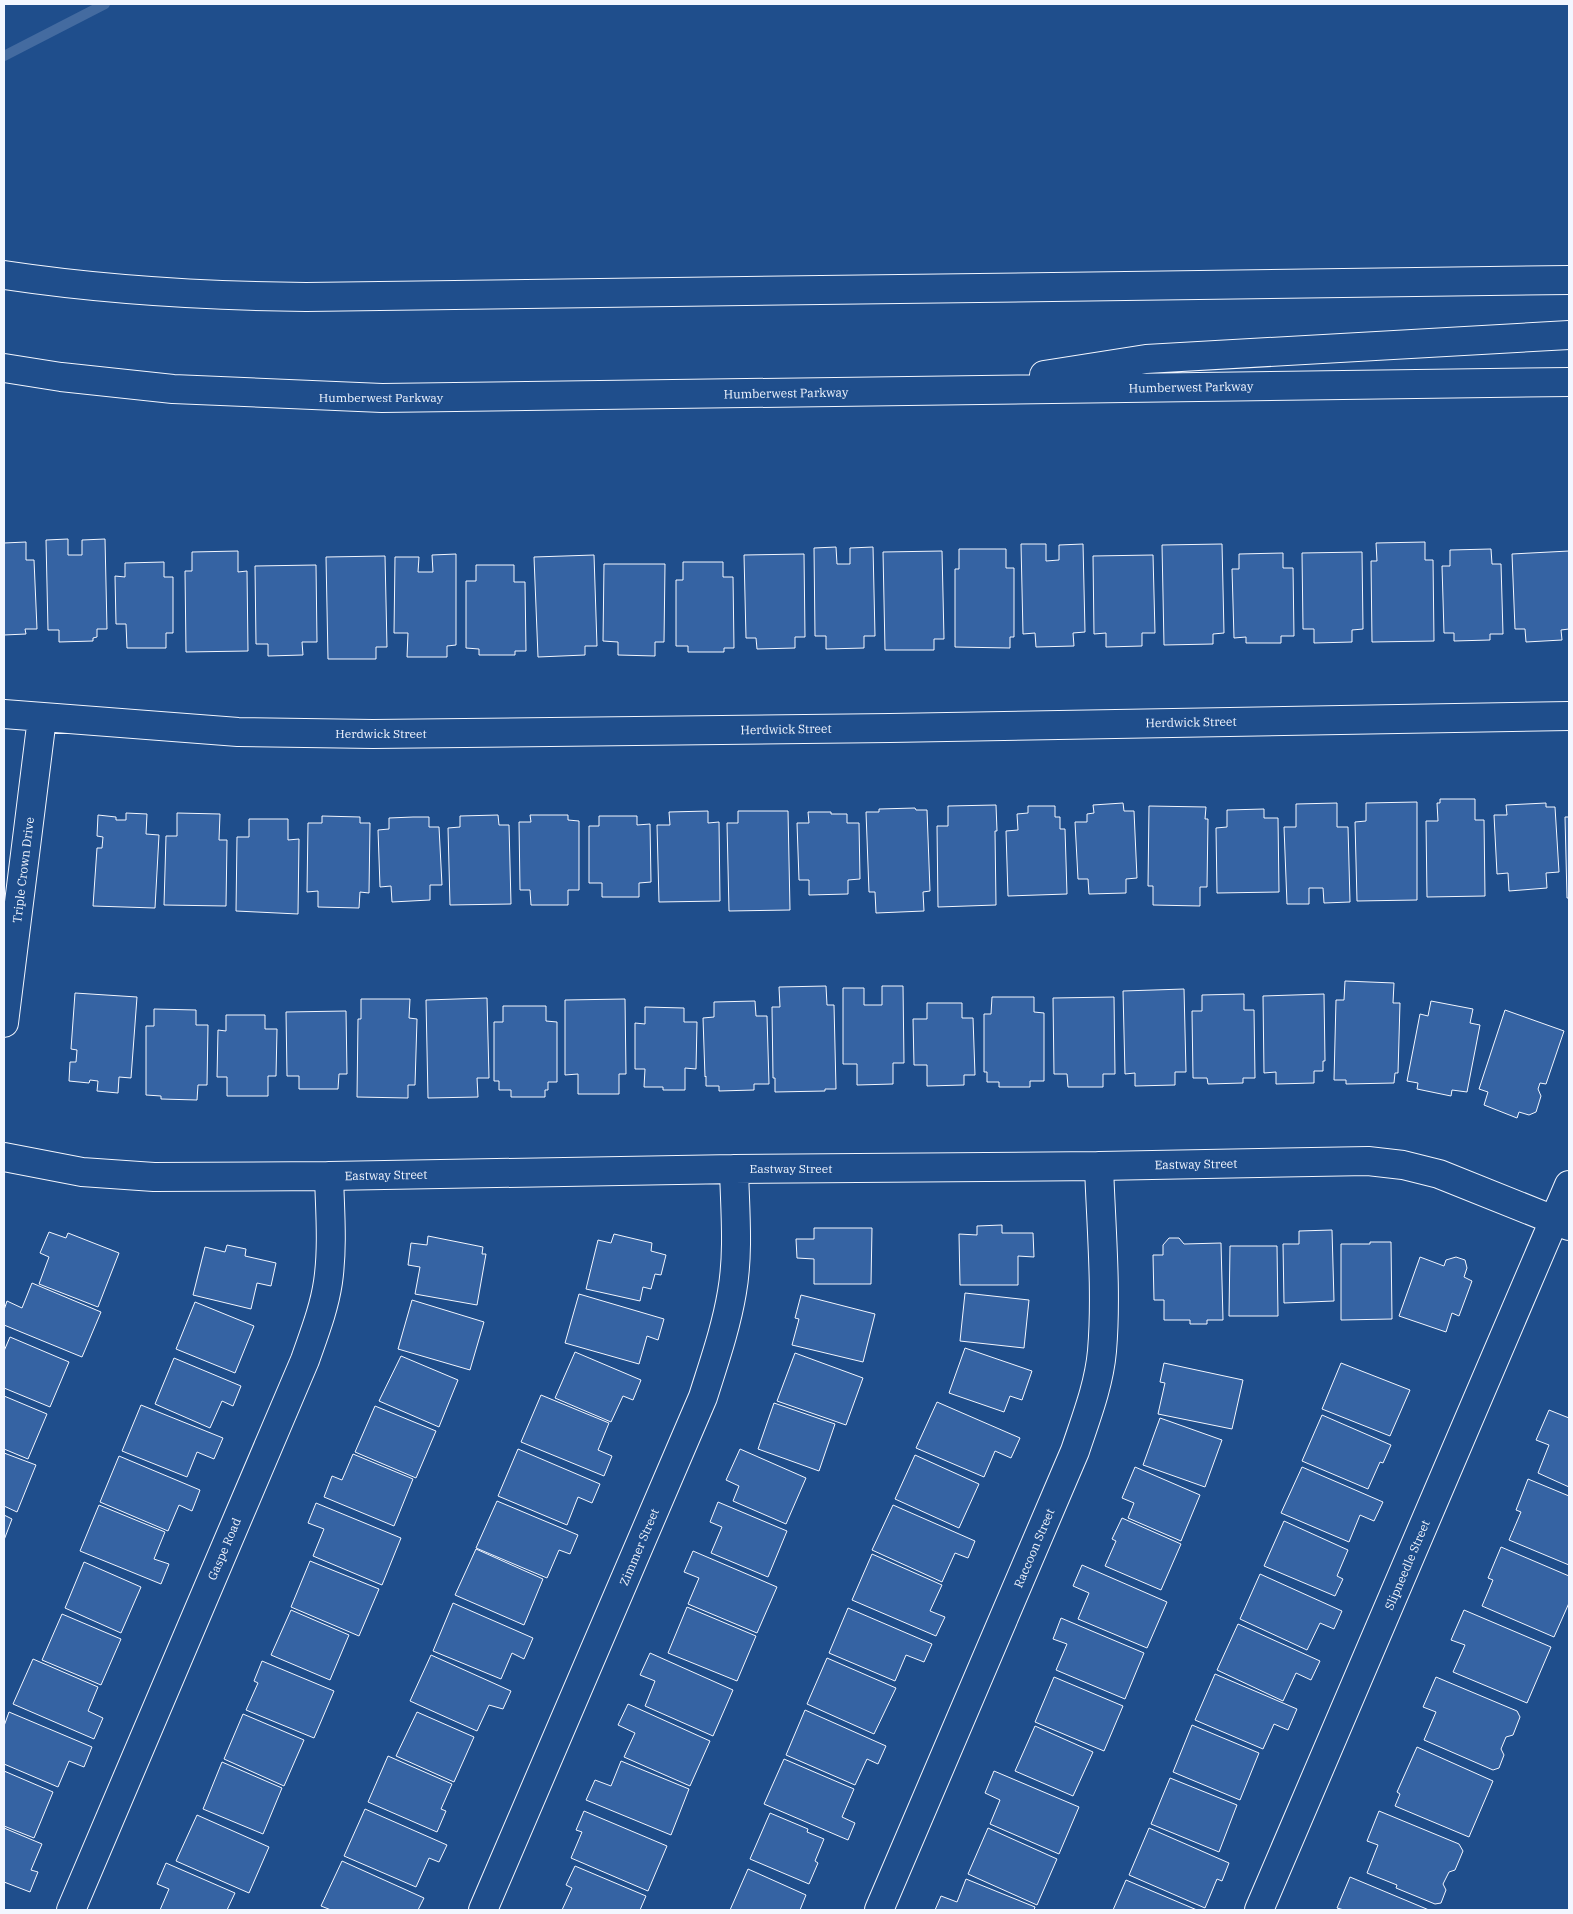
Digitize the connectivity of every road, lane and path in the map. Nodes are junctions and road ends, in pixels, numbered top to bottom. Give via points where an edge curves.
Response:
1 (4, 275) edge
2 (1569, 280) edge
3 (1569, 335) edge
4 (4, 368) edge
5 (1569, 382) edge
6 (936, 391) junction
7 (4, 714) edge
8 (1569, 716) edge
9 (42, 718) junction
10 (4, 1023) edge
11 (4, 1157) edge
12 (1099, 1166) junction
13 (734, 1169) junction
14 (329, 1176) junction
15 (1569, 1185) edge
16 (1562, 1223) edge
17 (71, 1910) edge
18 (483, 1910) edge
19 (879, 1910) edge
20 (1259, 1910) edge

1 - 2 street via 199,295 306,298
3 - 6 street via 1146,359
4 - 6 street, Humberwest Parkway via 173,389 382,398
5 - 6 street, Humberwest Parkway
7 - 9 street, Herdwick Street
8 - 9 street, Herdwick Street via 374,734 238,732
9 - 10 street, Triple Crown Drive
11 - 14 street, Eastway Street via 82,1172 154,1177
12 - 13 street, Eastway Street
12 - 16 street, Eastway Street via 1376,1162 1402,1165 1439,1174
12 - 19 street, Raccoon Street via 1103,1311 1102,1352 1096,1384 1076,1451
13 - 14 street, Eastway Street
13 - 18 street, Zimmer Street via 736,1255 732,1291 721,1342 703,1396
14 - 17 street, Gaspe Road via 328,1280 320,1319
15 - 16 street
16 - 20 street, Slipneedle Street

